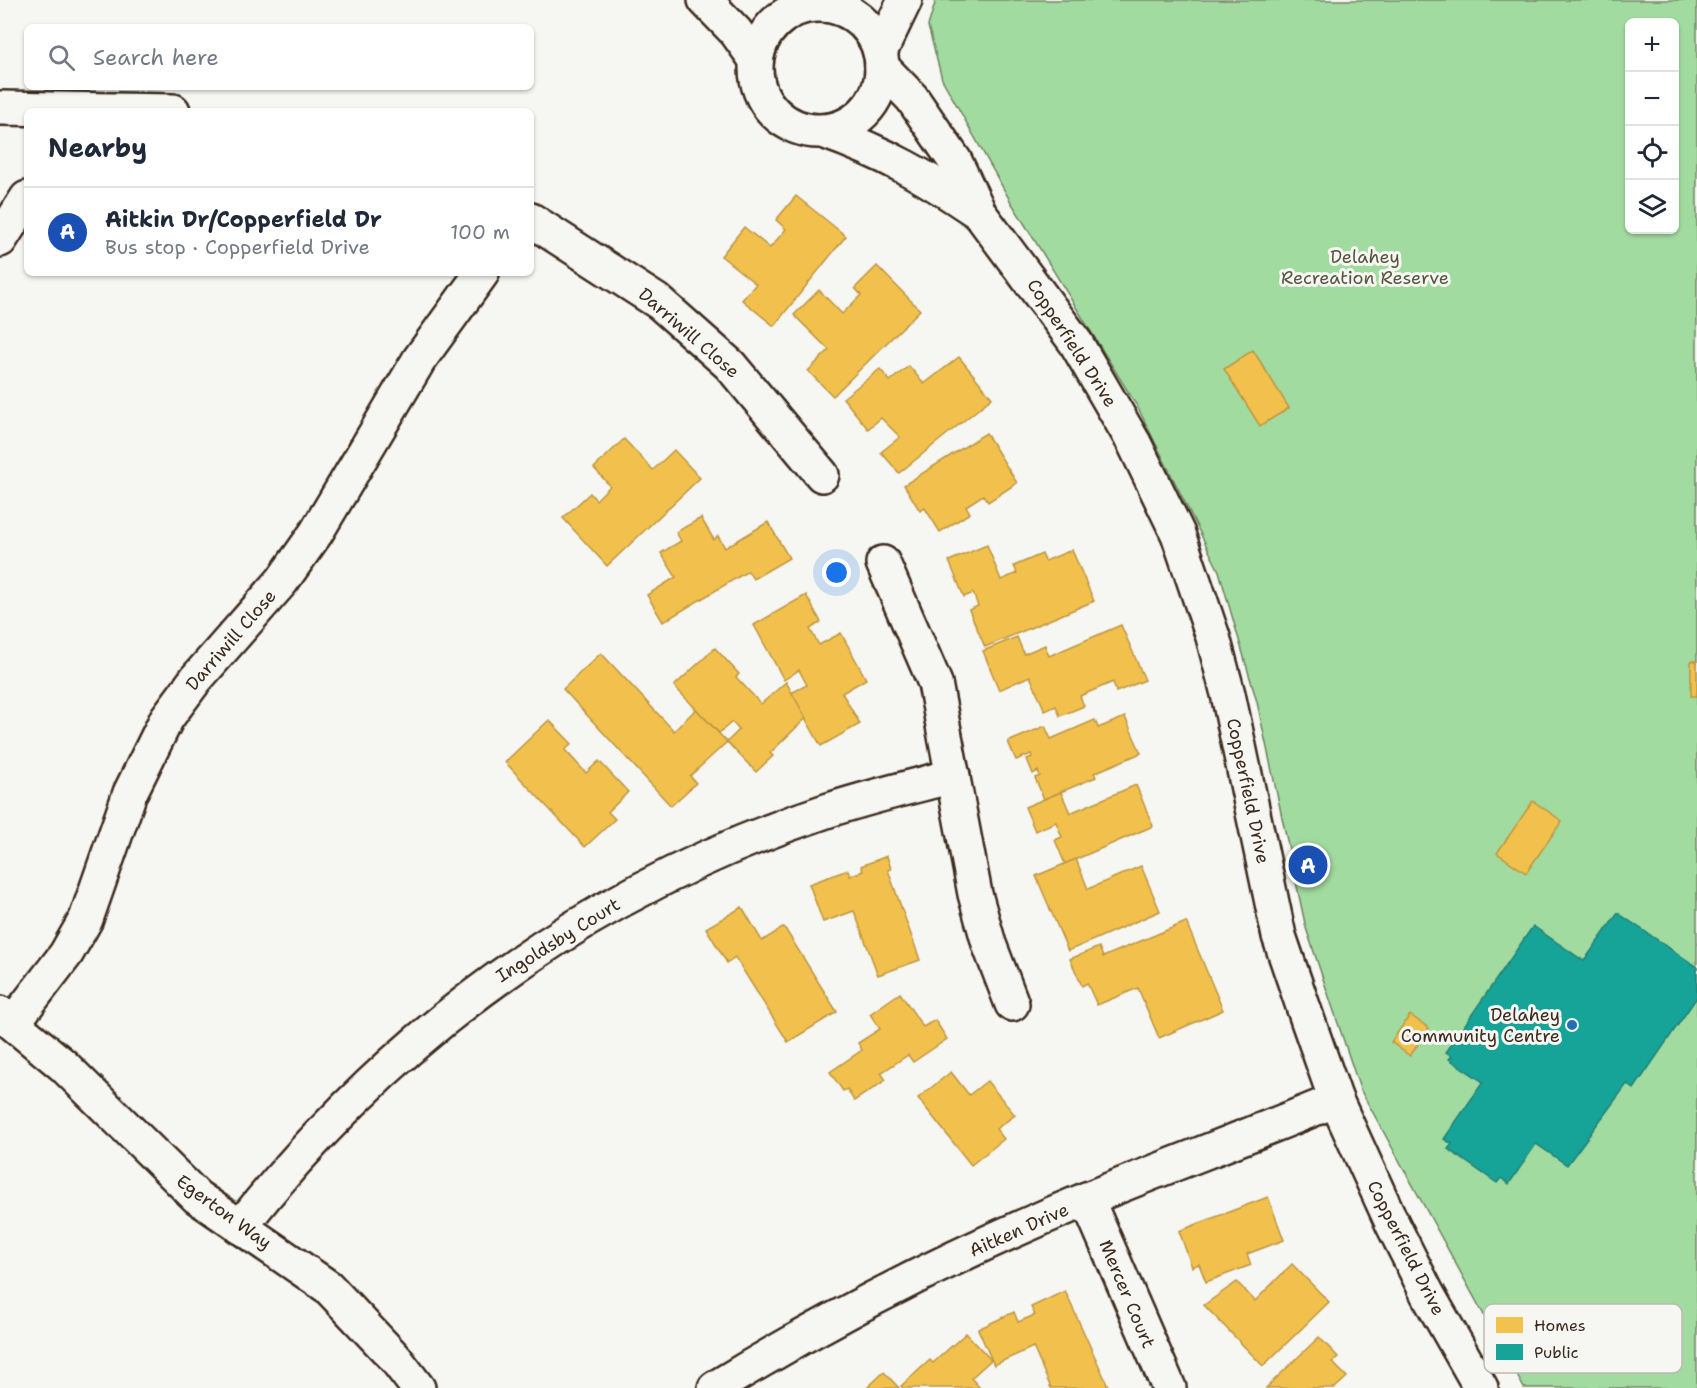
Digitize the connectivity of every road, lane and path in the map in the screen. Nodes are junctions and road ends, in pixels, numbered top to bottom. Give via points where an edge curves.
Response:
1 (705, 0) edge
2 (905, 0) edge
3 (793, 3) edge
4 (850, 5) edge
5 (881, 59) junction
6 (756, 60) junction
7 (0, 108) edge
8 (24, 109) edge
9 (824, 131) junction
10 (24, 203) edge
11 (980, 214) junction
12 (534, 222) edge
13 (0, 240) edge
14 (480, 276) edge
15 (822, 475) dead end
16 (883, 563) dead end
17 (953, 776) junction
18 (1012, 1004) dead end
19 (7, 1018) edge
20 (1336, 1100) junction
21 (1087, 1199) junction
22 (240, 1227) junction
23 (418, 1388) edge
24 (715, 1388) edge
25 (1169, 1388) edge
26 (1481, 1388) edge

1 - 6 street
2 - 5 street
3 - 4 street
3 - 6 street via 771,26
4 - 5 street
5 - 9 street via 879,85 872,103 842,127
5 - 11 street, Copperfield Drive via 944,144
6 - 9 street via 756,79 773,112 804,130
7 - 8 street
9 - 11 street, Copperfield Drive via 866,146 924,175
10 - 13 street
11 - 20 street, Copperfield Drive via 1076,343 1107,392 1178,534 1228,694 1279,936
12 - 15 street, Darriwill Close via 660,303 730,365
14 - 19 street, Darriwill Close via 419,360 316,533 282,581 167,718 130,793 86,918 66,954
16 - 17 street via 935,683
17 - 18 street via 975,894
17 - 22 street, Ingoldsby Court via 826,811 695,864 611,905 525,957 468,999 376,1077 316,1136
19 - 22 street, Egerton Way via 63,1065 197,1197
20 - 21 street, Aitken Drive
20 - 26 street, Copperfield Drive via 1427,1293
21 - 24 street, Aitken Drive via 852,1308
21 - 25 street, Mercer Court
22 - 23 street, Egerton Way via 328,1287

